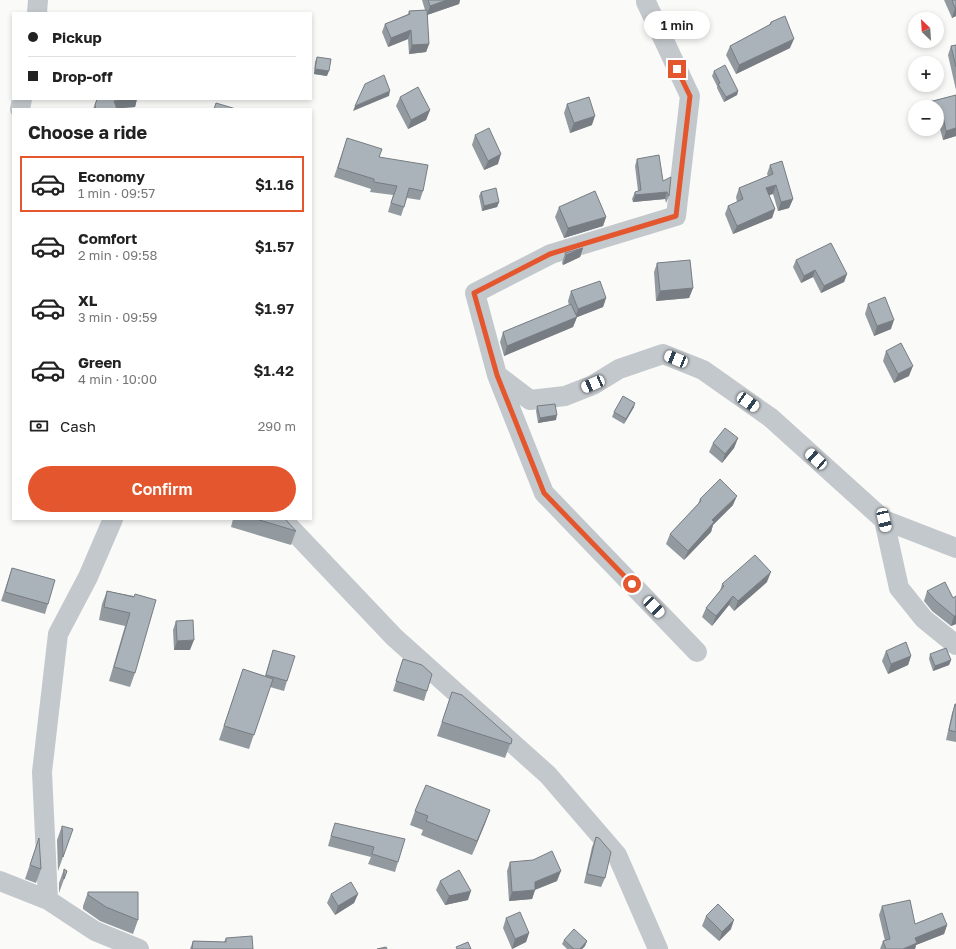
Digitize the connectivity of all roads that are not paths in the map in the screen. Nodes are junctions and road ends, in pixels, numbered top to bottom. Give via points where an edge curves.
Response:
1 (38, 0) edge
2 (646, 0) edge
3 (37, 12) edge
4 (497, 375) junction
5 (113, 520) edge
6 (283, 520) edge
7 (884, 520) junction
8 (956, 548) edge
9 (956, 645) edge
10 (697, 652) dead end
11 (0, 881) edge
12 (48, 900) junction
13 (139, 949) edge
14 (658, 949) edge

1 - 3 street
2 - 4 street via 690,96 676,216 550,254 474,293
4 - 7 street via 530,400 558,397 593,384 619,369 663,354 702,370 771,418
4 - 10 street via 544,493
5 - 12 street via 88,576 58,634 42,772
6 - 14 street via 394,637 548,775 617,855
7 - 8 street
7 - 9 street via 899,588 924,619
11 - 12 street
12 - 13 street via 95,931

